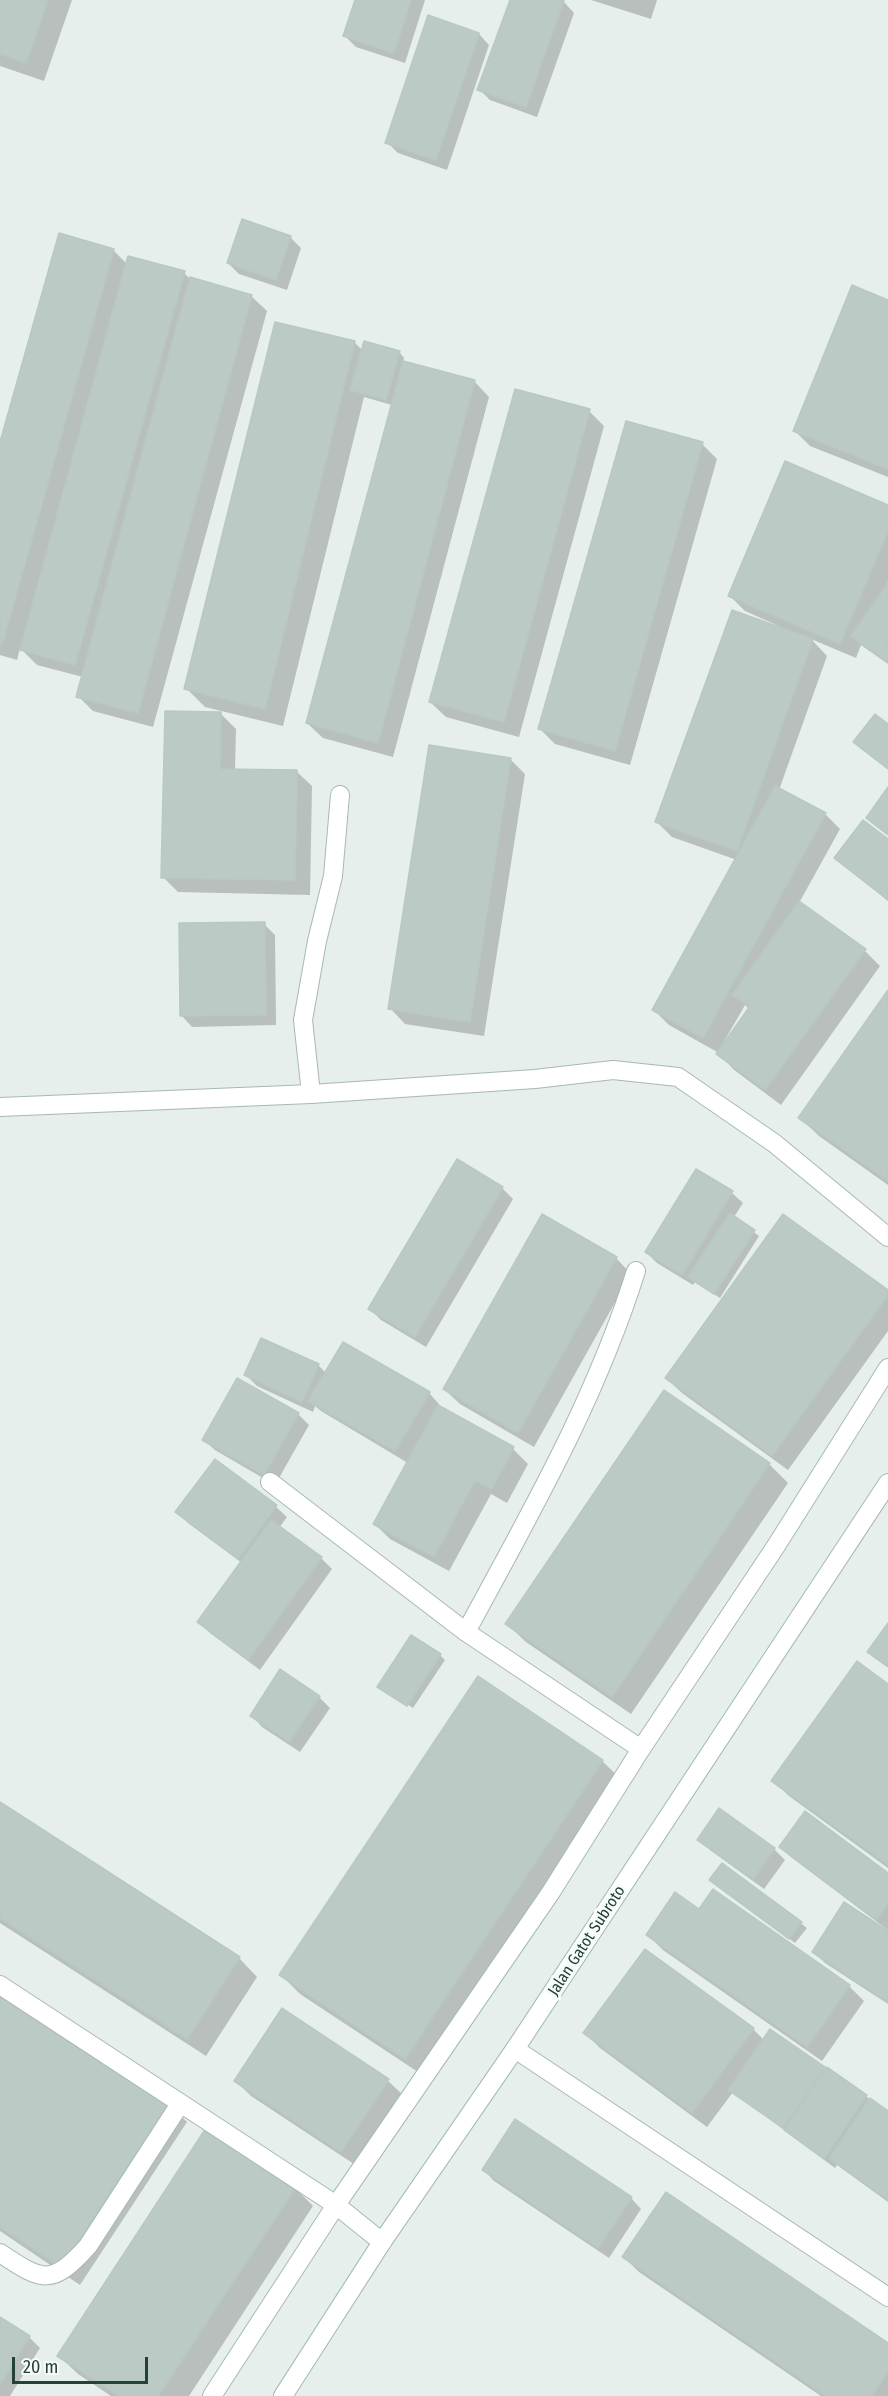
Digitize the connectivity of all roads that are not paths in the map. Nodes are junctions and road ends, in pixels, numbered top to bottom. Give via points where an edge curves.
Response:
1 (340, 795) dead end
2 (311, 1094) junction
3 (0, 1107) edge
4 (888, 1237) edge
5 (636, 1271) dead end
6 (888, 1368) edge
7 (270, 1482) dead end
8 (888, 1483) edge
9 (466, 1632) junction
10 (641, 1749) junction
11 (0, 1985) edge
12 (515, 2049) junction
13 (180, 2104) junction
14 (336, 2205) junction
15 (382, 2242) junction
16 (0, 2253) edge
17 (888, 2297) edge
18 (212, 2396) edge
19 (283, 2396) edge

1 - 2 main road via 333,876 303,1020
2 - 3 main road
2 - 4 main road via 613,1070 678,1077 774,1143
5 - 9 main road via 604,1363 564,1451
6 - 10 main road
7 - 9 main road
8 - 12 main road, Jalan Gatot Subroto
9 - 10 main road
10 - 14 main road via 551,1892
11 - 13 main road
12 - 15 main road, Jalan Gatot Subroto
12 - 17 main road
13 - 14 main road
13 - 16 main road via 88,2246 70,2266 60,2273 37,2275
14 - 15 main road
14 - 18 main road
15 - 19 main road, Jalan Gatot Subroto

